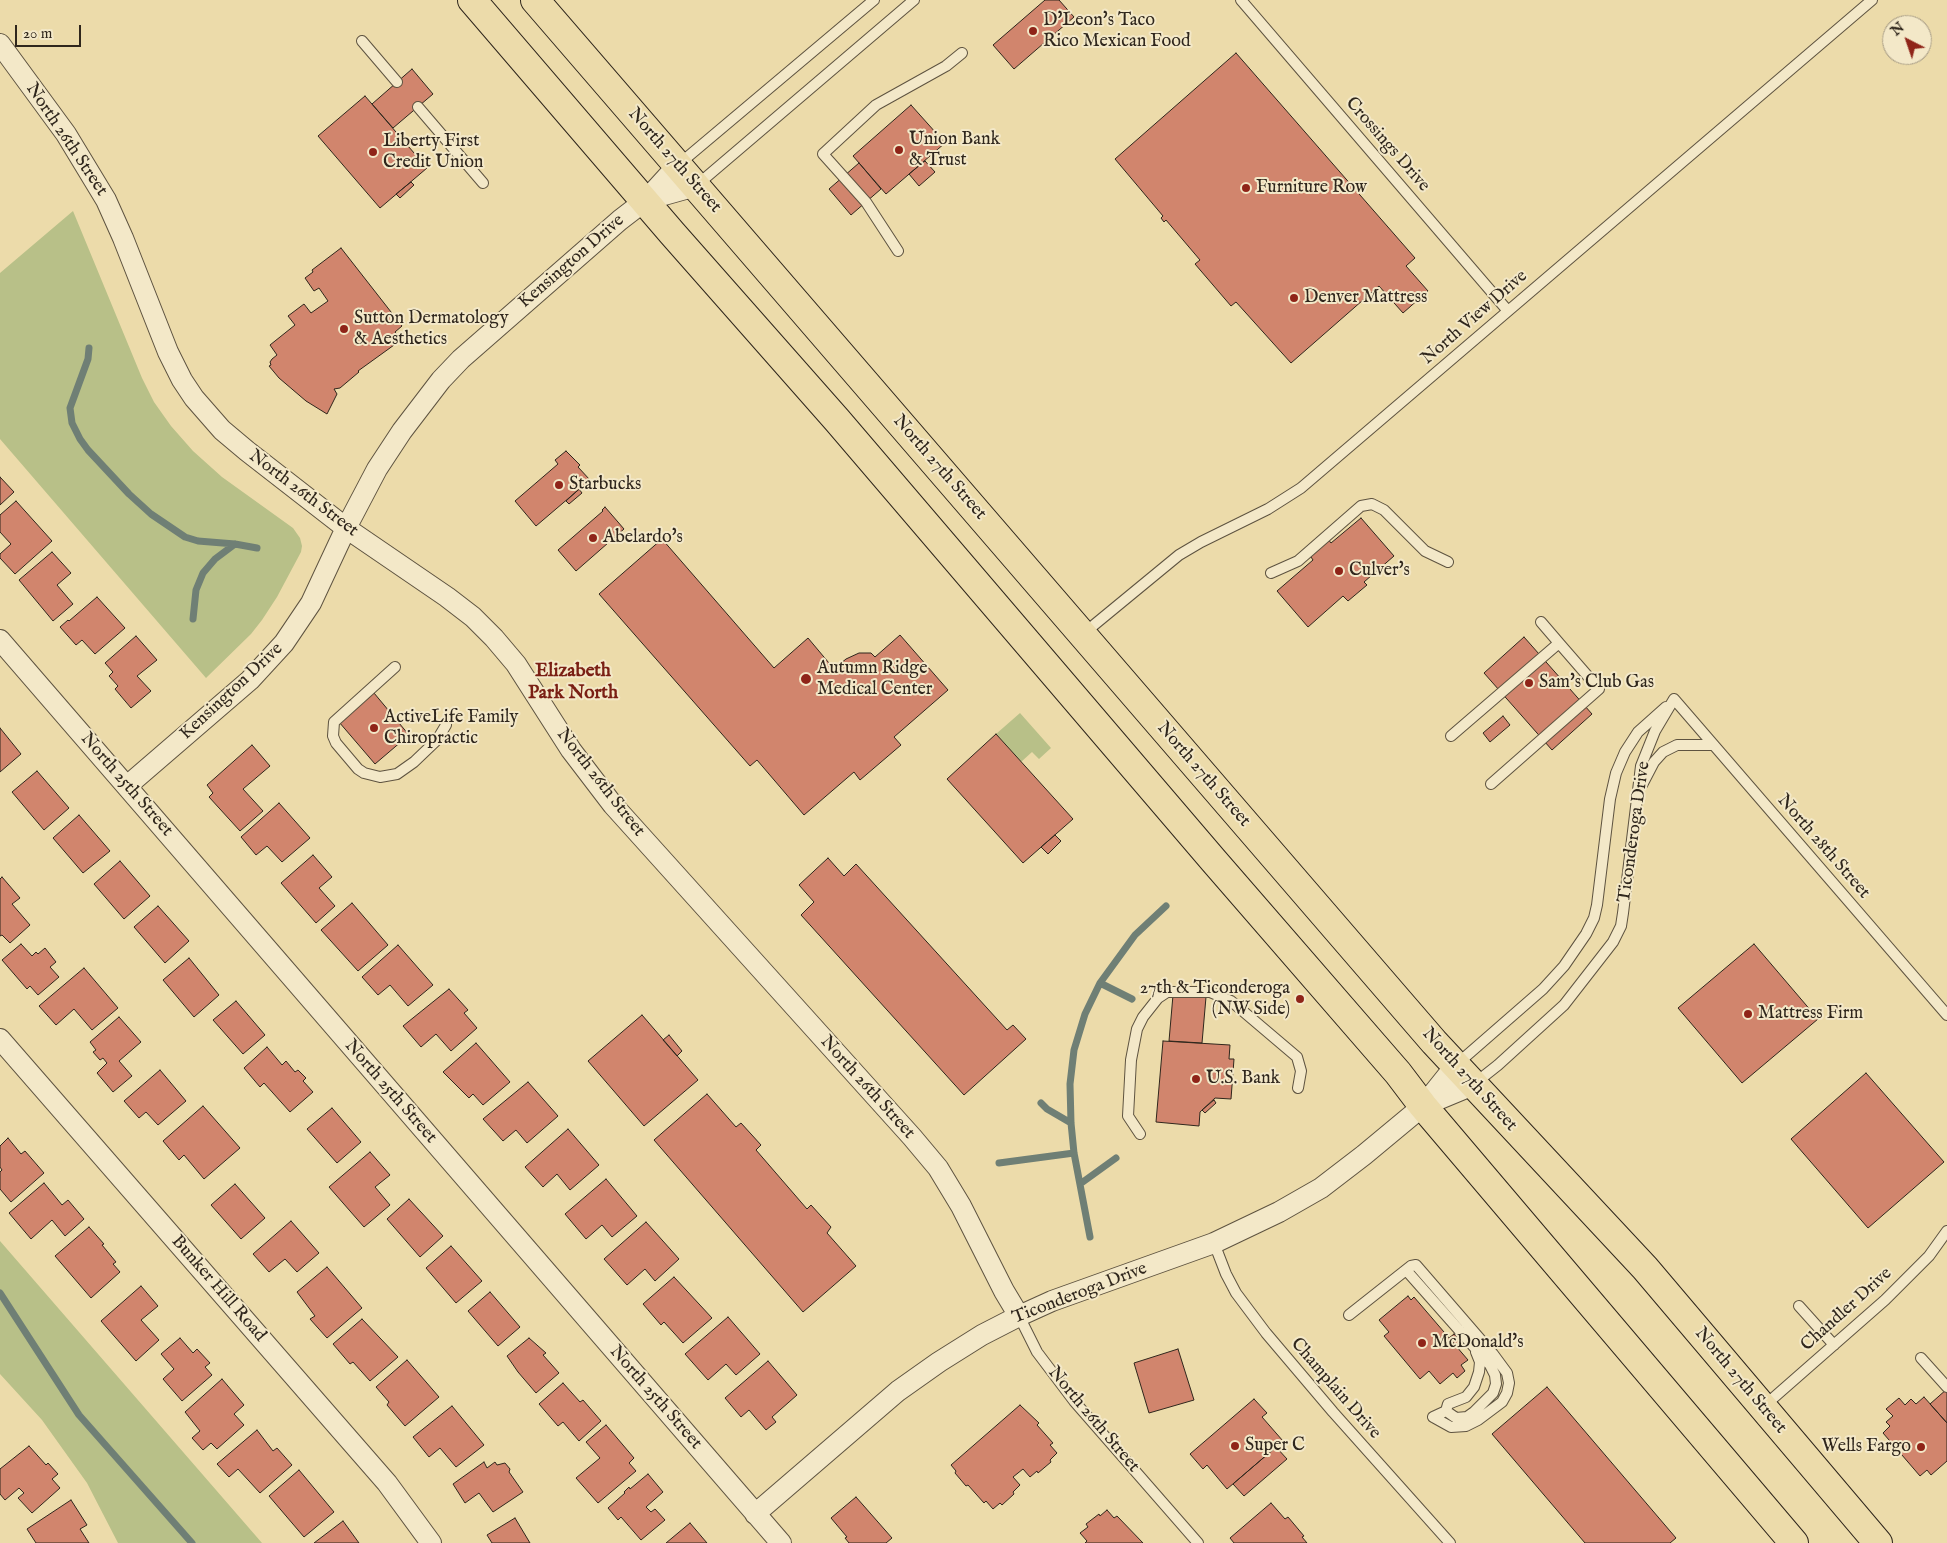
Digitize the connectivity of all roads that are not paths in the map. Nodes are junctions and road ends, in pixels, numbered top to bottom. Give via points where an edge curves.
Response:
1 (472, 0) edge
2 (535, 0) edge
3 (874, 0) edge
4 (914, 0) edge
5 (1241, 0) edge
6 (1872, 0) edge
7 (362, 41) dead end
8 (0, 44) edge
9 (962, 53) dead end
10 (397, 82) dead end
11 (418, 107) dead end
12 (678, 165) junction
13 (483, 183) dead end
14 (696, 186) junction
15 (646, 200) junction
16 (898, 251) dead end
17 (1508, 311) junction
18 (346, 528) junction
19 (1448, 562) dead end
20 (1271, 573) dead end
21 (1541, 622) dead end
22 (1083, 635) junction
23 (1559, 644) junction
24 (2, 647) edge
25 (395, 667) dead end
26 (1674, 699) junction
27 (446, 725) dead end
28 (1451, 736) dead end
29 (1713, 745) junction
30 (1492, 784) dead end
31 (127, 786) junction
32 (1637, 798) junction
33 (1947, 1015) edge
34 (0, 1039) edge
35 (1464, 1075) junction
36 (1298, 1088) dead end
37 (1423, 1106) junction
38 (1140, 1134) dead end
39 (1947, 1231) edge
40 (1214, 1243) junction
41 (1406, 1270) junction
42 (1799, 1306) dead end
43 (1349, 1315) dead end
44 (1019, 1316) junction
45 (1473, 1346) junction
46 (1834, 1346) junction
47 (1921, 1358) dead end
48 (1947, 1388) edge
49 (1763, 1408) junction
50 (1446, 1412) junction
51 (755, 1514) junction
52 (431, 1543) edge
53 (781, 1543) edge
54 (1198, 1543) edge
55 (1450, 1543) edge
56 (1794, 1543) edge
57 (1878, 1543) edge

1 - 15 main road
2 - 12 main road, North 27th Street
3 - 12 lane, Kensington Drive
4 - 14 lane, Kensington Drive
5 - 17 lane, Crossings Drive
6 - 17 lane, North View Drive
7 - 10 lane
8 - 18 street, North 26th Street via 70,139 106,200 173,363 194,398 230,437
9 - 16 lane via 946,66 876,105 822,154 866,202
11 - 13 lane
12 - 14 main road, North 27th Street
12 - 15 street, Kensington Drive
14 - 15 street, Kensington Drive
14 - 22 main road, North 27th Street
15 - 18 street, Kensington Drive via 441,380 390,450
15 - 37 main road via 1398,1073
17 - 22 lane, North View Drive via 1302,488 1178,555
18 - 31 street, Kensington Drive via 310,603 275,655
18 - 44 street, North 26th Street via 447,597 485,628 506,652 571,750 618,811 938,1168
19 - 20 lane via 1426,551 1384,510 1372,504 1361,506 1298,561
21 - 23 lane
22 - 35 main road, North 27th Street
23 - 28 lane
23 - 30 lane via 1599,689
24 - 31 street, North 25th Street
25 - 27 lane via 334,722 336,743 358,769 380,777 397,774 437,740
26 - 29 lane, North 28th Street
26 - 32 lane, Ticonderoga Drive via 1641,766
26 - 35 lane, Ticonderoga Drive via 1638,732 1616,773 1597,905 1586,934 1564,966
29 - 32 lane via 1677,745 1664,752 1646,775
29 - 33 lane, North 28th Street
31 - 51 street, North 25th Street
32 - 35 lane, Ticonderoga Drive via 1621,926 1613,942 1564,1005 1498,1065
34 - 52 street, Bunker Hill Road via 387,1484
35 - 37 street, Ticonderoga Drive
35 - 49 main road, North 27th Street via 1639,1261
36 - 38 lane via 1301,1071 1297,1057 1231,1002 1210,992 1167,992 1143,1017 1131,1060 1128,1116
37 - 40 street, Ticonderoga Drive via 1321,1188
37 - 56 main road
39 - 46 lane, Chandler Drive via 1906,1280
40 - 44 street, Ticonderoga Drive
40 - 55 lane, Champlain Drive via 1236,1293 1266,1333
41 - 43 lane
41 - 45 lane
41 - 50 lane via 1418,1266 1507,1373 1509,1383 1502,1402 1478,1420 1466,1426 1451,1427 1433,1417
42 - 46 lane
44 - 51 street, Ticonderoga Drive via 962,1347 908,1383
44 - 54 lane, North 26th Street via 1037,1352 1074,1402
45 - 50 lane via 1480,1362 1474,1387 1466,1397 1448,1404
45 - 50 lane via 1495,1375 1493,1393 1467,1416 1456,1418
46 - 49 lane, Chandler Drive
47 - 48 lane
49 - 57 main road, North 27th Street
51 - 53 street, North 25th Street

